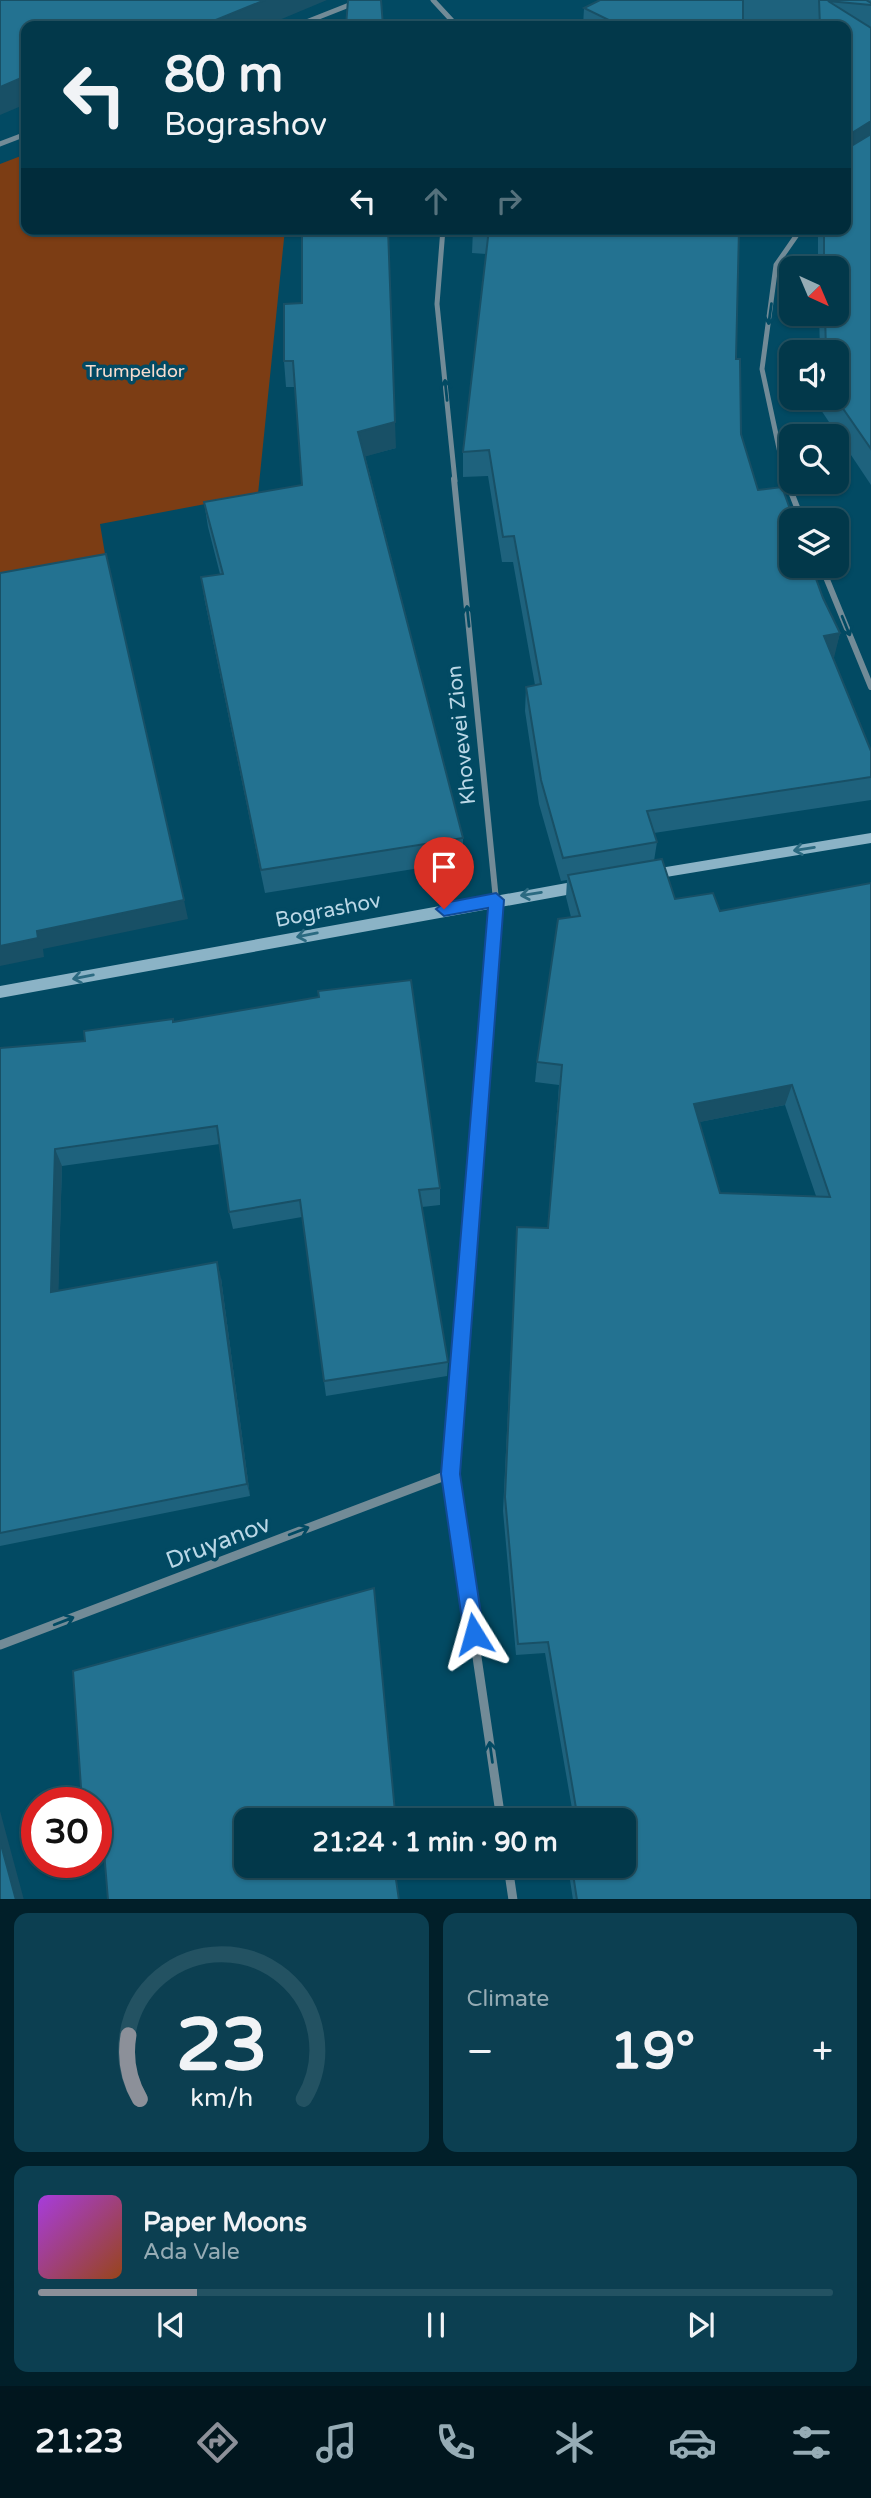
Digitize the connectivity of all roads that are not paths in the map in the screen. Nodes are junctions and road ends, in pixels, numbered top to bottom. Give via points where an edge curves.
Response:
1 (362, 0) edge
2 (433, 0) edge
3 (309, 21) edge
4 (452, 21) edge
5 (21, 136) edge
6 (0, 144) edge
7 (443, 235) edge
8 (797, 235) edge
9 (797, 508) edge
10 (826, 578) edge
11 (871, 687) edge
12 (871, 838) edge
13 (630, 878) edge
14 (603, 882) edge
15 (496, 900) junction
16 (0, 992) edge
17 (450, 1474) junction
18 (0, 1645) edge
19 (499, 1808) edge
20 (510, 1878) edge
21 (513, 1899) edge

1 - 3 street
2 - 4 street
5 - 6 street
15 -> 7 street, Khovevei Zion via 437,304
8 -> 9 street via 776,265 762,369 785,478
10 -> 11 street
12 -> 13 street
14 -> 15 street, Bograshov
15 -> 16 street, Bograshov
15 - 17 street, Khovevei Zion
18 -> 17 street, Druyanov
19 -> 17 street, Khovevei Zion
20 - 21 street

